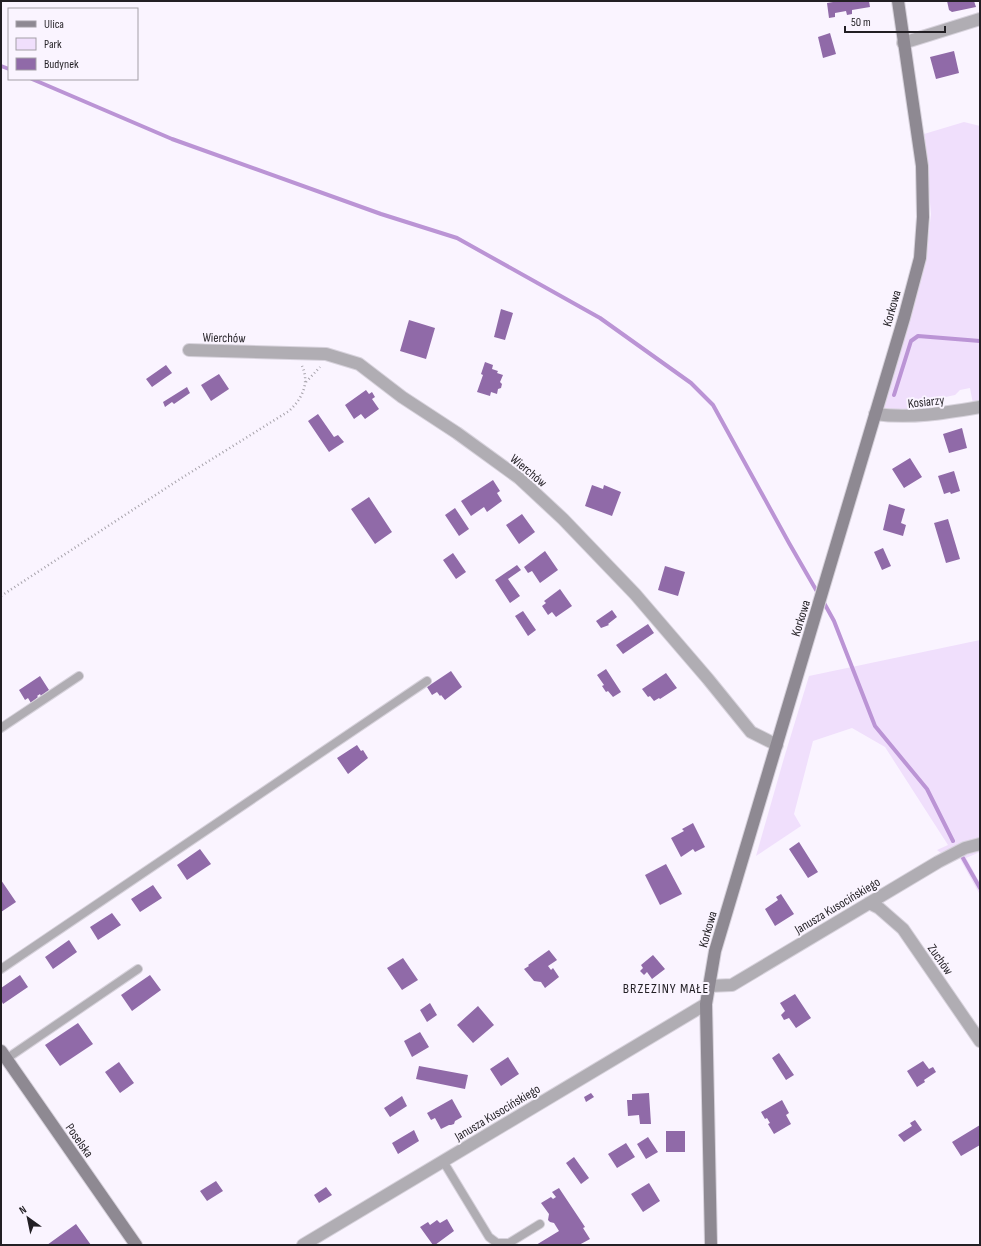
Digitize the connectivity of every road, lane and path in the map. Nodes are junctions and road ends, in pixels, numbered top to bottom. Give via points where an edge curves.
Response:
1 (898, 1) edge
2 (980, 18) edge
3 (903, 43) junction
4 (189, 350) dead end
5 (289, 353) junction
6 (980, 407) edge
7 (875, 414) junction
8 (1, 596) edge
9 (79, 676) dead end
10 (427, 681) dead end
11 (1, 728) edge
12 (777, 745) junction
13 (980, 844) edge
14 (869, 903) junction
15 (1, 969) edge
16 (138, 969) dead end
17 (709, 986) junction
18 (706, 1004) junction
19 (980, 1041) edge
20 (4, 1055) edge
21 (443, 1161) junction
22 (540, 1224) dead end
23 (136, 1245) edge
24 (303, 1245) edge
25 (711, 1245) edge

1 - 3 street, Korkowa
2 - 3 street
3 - 7 street, Korkowa via 922,166 924,217 920,258
4 - 5 street, Wierchów
5 - 8 path via 305,372 306,383 296,404 289,411
5 - 12 street, Wierchów via 326,354 359,364 519,478 563,519 635,594 751,732
6 - 7 street, Kosiarzy via 917,417
7 - 12 street, Korkowa
9 - 11 lane
10 - 15 lane
12 - 17 street, Korkowa via 715,951
13 - 14 street, Janusza Kusocińskiego via 965,848 938,862
14 - 17 street, Janusza Kusocińskiego via 732,985
14 - 19 street, Zuchów via 879,908 903,929
16 - 20 lane
17 - 18 street, Korkowa
18 - 21 street, Janusza Kusocińskiego
18 - 25 street, Korkowa
20 - 23 street, Poselska
21 - 22 lane via 489,1237 497,1243 509,1243
21 - 24 street, Janusza Kusocińskiego

